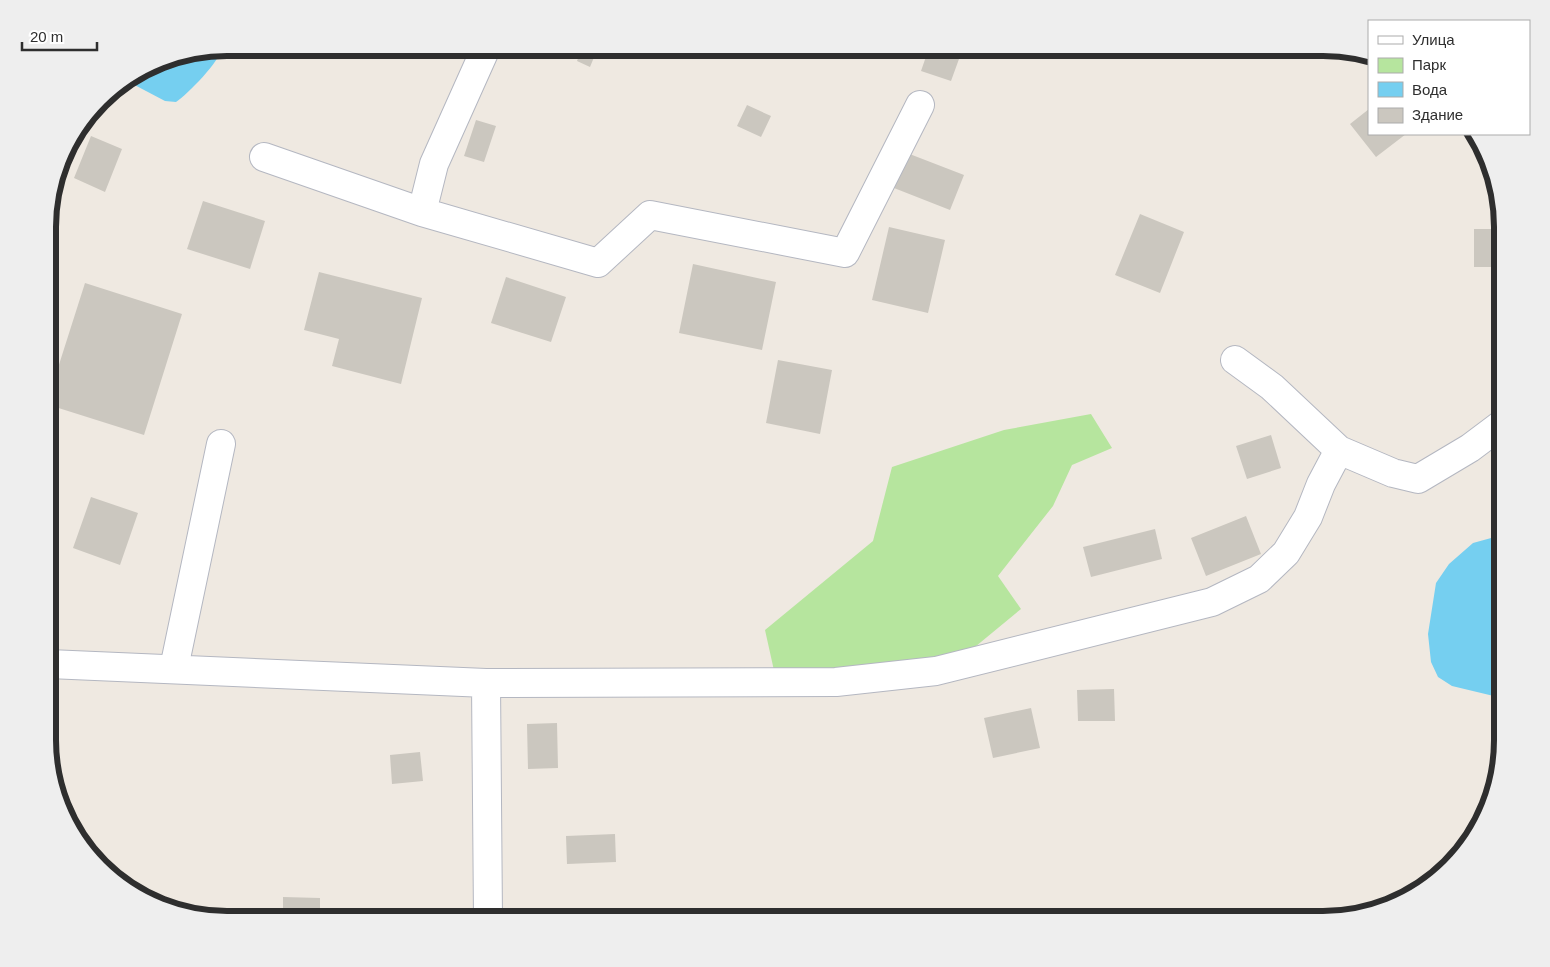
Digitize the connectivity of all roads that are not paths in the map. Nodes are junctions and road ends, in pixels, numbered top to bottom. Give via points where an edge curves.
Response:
1 (482, 56) edge
2 (920, 105) dead end
3 (264, 158) dead end
4 (422, 212) junction
5 (1235, 360) dead end
6 (1493, 431) edge
7 (221, 444) dead end
8 (1339, 450) junction
9 (56, 664) edge
10 (174, 668) junction
11 (486, 683) junction
12 (488, 911) edge

1 - 4 street via 434,164
2 - 4 street via 845,253 650,215 598,263
3 - 4 street
5 - 8 street via 1272,388
6 - 8 street via 1418,479 1393,473
7 - 10 street
8 - 11 street via 1308,517 1286,553 1259,579 1212,602 936,671 836,682
9 - 10 street
10 - 11 street
11 - 12 street

